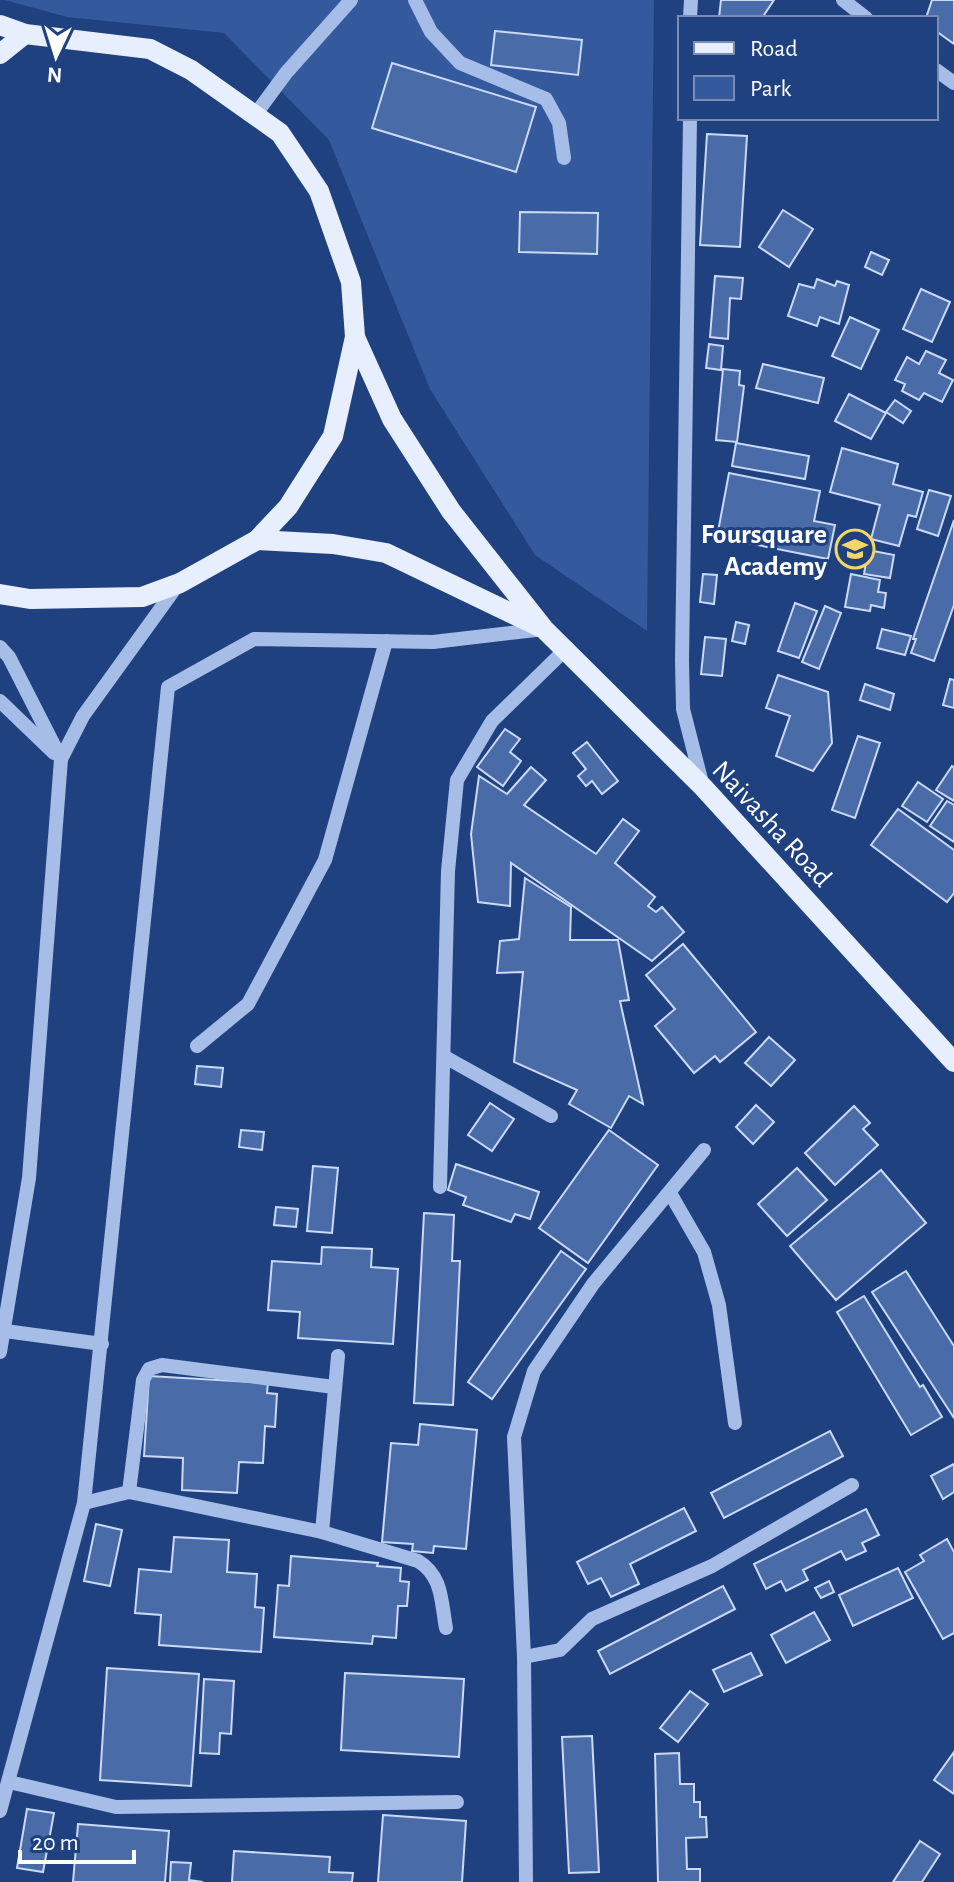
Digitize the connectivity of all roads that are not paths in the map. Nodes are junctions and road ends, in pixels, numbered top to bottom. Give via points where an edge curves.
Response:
1 (351, 0) edge
2 (415, 0) edge
3 (843, 0) edge
4 (863, 16) edge
5 (0, 25) edge
6 (25, 34) junction
7 (0, 54) edge
8 (255, 115) junction
9 (690, 120) edge
10 (564, 158) dead end
11 (355, 337) junction
12 (257, 540) junction
13 (180, 583) junction
14 (0, 594) edge
15 (544, 629) junction
16 (386, 641) junction
17 (0, 647) edge
18 (567, 648) junction
19 (0, 701) edge
20 (61, 759) junction
21 (703, 787) junction
22 (197, 1046) dead end
23 (445, 1057) junction
24 (954, 1062) edge
25 (551, 1116) dead end
26 (704, 1150) dead end
27 (440, 1187) dead end
28 (670, 1193) junction
29 (5, 1331) junction
30 (102, 1344) junction
31 (0, 1352) edge
32 (338, 1356) dead end
33 (334, 1387) junction
34 (735, 1423) dead end
35 (852, 1485) dead end
36 (129, 1492) junction
37 (84, 1503) junction
38 (322, 1532) junction
39 (446, 1628) dead end
40 (524, 1657) junction
41 (9, 1782) junction
42 (457, 1802) dead end
43 (0, 1811) edge
44 (526, 1882) edge

1 - 8 street
2 - 10 street via 431,32 460,63 546,99 559,123
3 - 4 street
5 - 6 main road
6 - 7 main road
6 - 8 main road via 150,49 191,70
8 - 11 main road via 280,133 319,191 351,282
9 - 21 street via 682,685
11 - 12 main road via 333,436 288,507
11 - 15 main road via 392,419 451,511
12 - 13 main road
12 - 15 main road via 386,553
13 - 14 main road via 142,597 30,599
13 - 20 street via 83,716
15 - 16 street via 433,642
15 - 18 main road, Naivasha Road
16 - 22 street via 325,860 248,1004
16 - 30 street via 254,639 168,687
17 - 20 street
18 - 21 main road, Naivasha Road
18 - 23 street via 492,721 457,780 448,871
19 - 20 street
20 - 29 street via 29,1178
21 - 24 main road, Naivasha Road
23 - 25 street
23 - 27 street
26 - 28 street
28 - 34 street via 704,1252 719,1305
28 - 40 street via 593,1284 534,1371 514,1437
29 - 30 street
29 - 31 street
30 - 37 street
32 - 33 street
33 - 36 street via 162,1365 149,1369 143,1380
33 - 38 street
35 - 40 street via 712,1566 592,1619 560,1650
36 - 37 street
36 - 38 street
37 - 41 street
38 - 39 street via 431,1569
40 - 44 street
41 - 42 street via 116,1807
41 - 43 street

